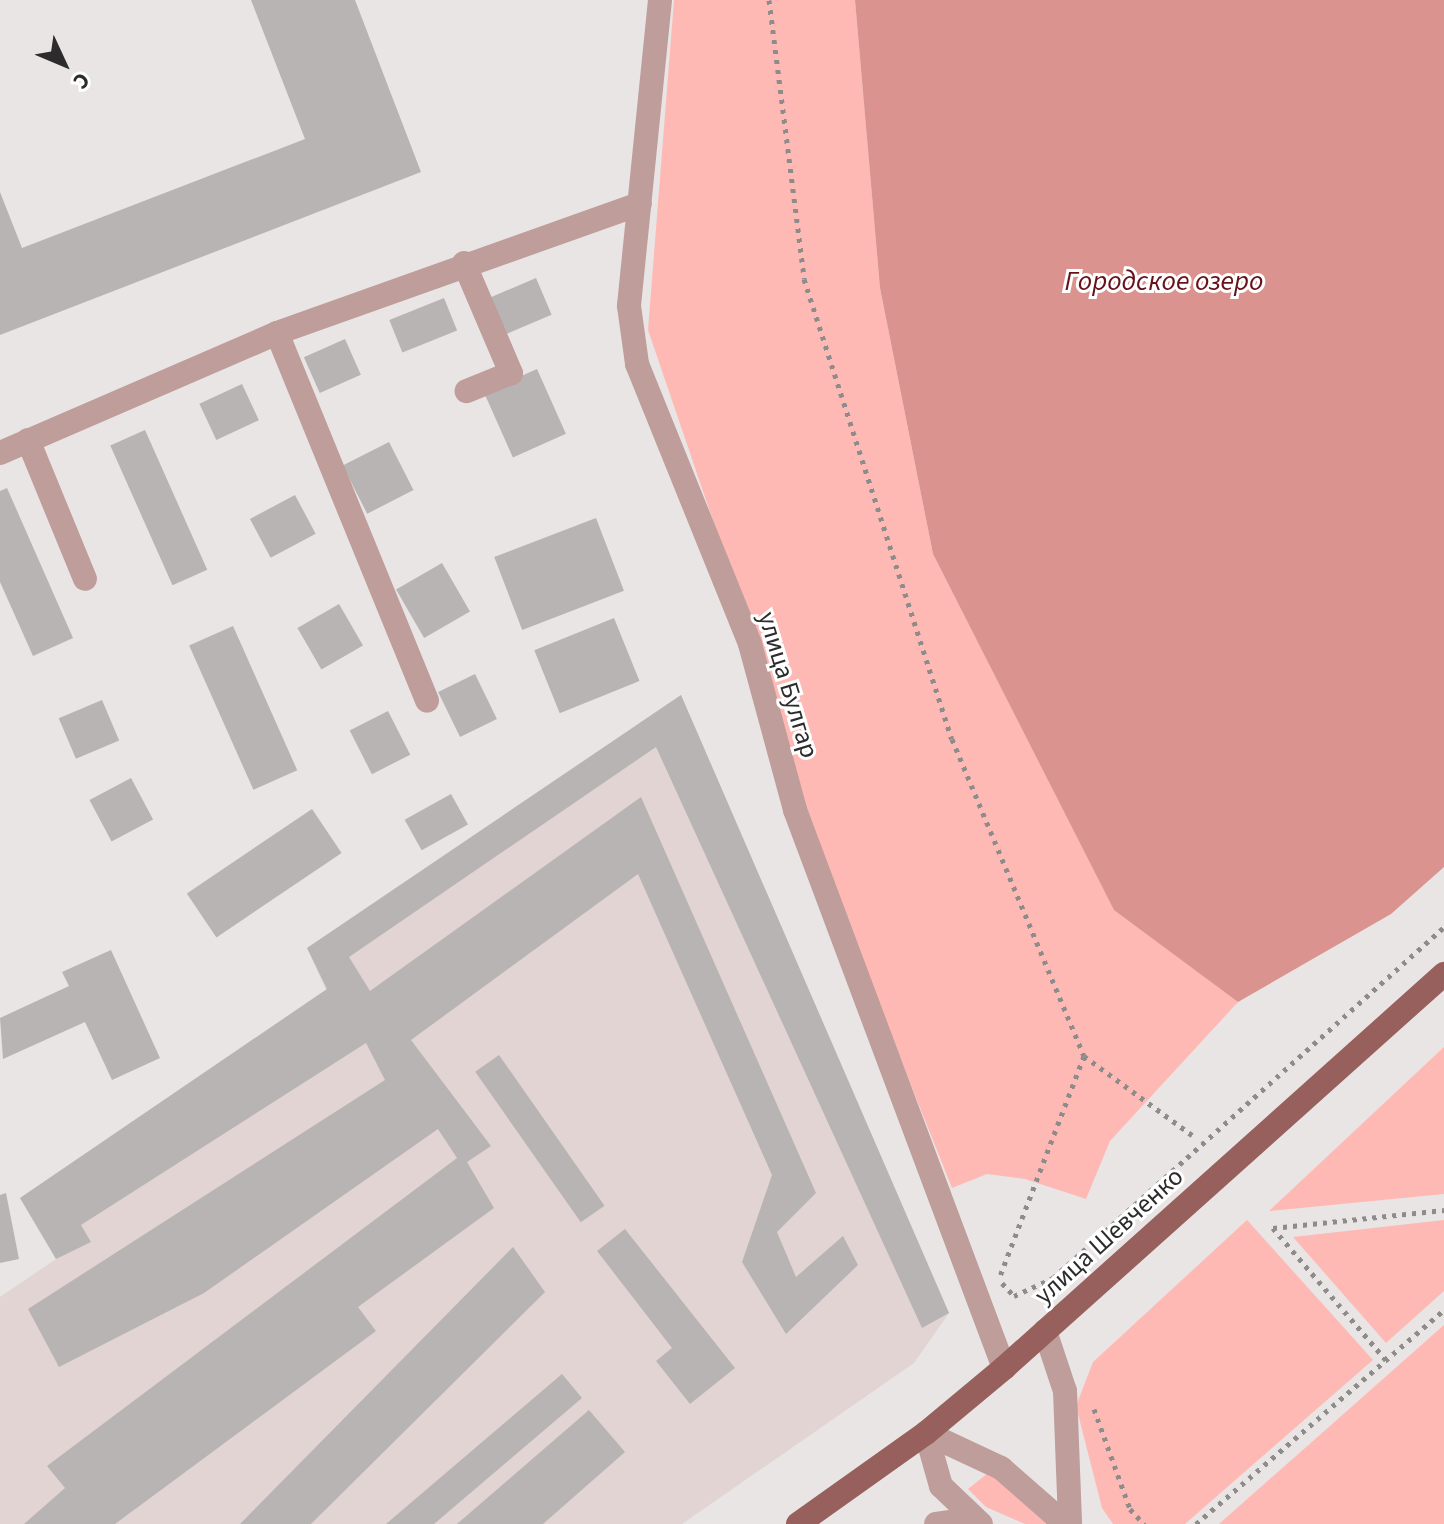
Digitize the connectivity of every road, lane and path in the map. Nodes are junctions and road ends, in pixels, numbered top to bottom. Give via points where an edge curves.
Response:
1 (660, 0) edge
2 (769, 0) edge
3 (640, 204) junction
4 (464, 263) junction
5 (277, 333) junction
6 (467, 391) dead end
7 (28, 440) junction
8 (0, 453) edge
9 (85, 579) dead end
10 (427, 701) dead end
11 (1444, 927) edge
12 (1444, 974) edge
13 (1084, 1056) junction
14 (1192, 1135) dead end
15 (1444, 1210) edge
16 (999, 1279) junction
17 (1444, 1310) edge
18 (985, 1311) junction
19 (1045, 1331) junction
20 (1386, 1360) junction
21 (1004, 1368) junction
22 (1091, 1400) dead end
23 (926, 1433) junction
24 (974, 1522) edge
25 (798, 1524) edge
26 (936, 1524) edge
27 (1067, 1524) edge
28 (1144, 1524) edge
29 (1196, 1524) edge

1 - 3 street, улица Булгар
2 - 13 path via 804,279 952,739
3 - 4 street
3 - 18 street, улица Булгар via 629,306 637,364 750,644 795,810
4 - 5 street
4 - 6 street via 511,373
5 - 7 street
5 - 10 street
7 - 8 street
7 - 9 street
11 - 16 path via 1053,1278 1014,1296
12 - 19 main road, улица Шевченко
13 - 14 path
13 - 16 path
15 - 20 path via 1273,1228
16 - 18 path
17 - 20 path
18 - 21 street, улица Булгар
19 - 21 main road, улица Шевченко
19 - 27 street via 1065,1391
20 - 29 path
21 - 23 main road, улица Шевченко
22 - 28 path via 1130,1509
23 - 24 street via 941,1486
23 - 25 main road, улица Шевченко
23 - 27 street via 1001,1468
24 - 26 street

